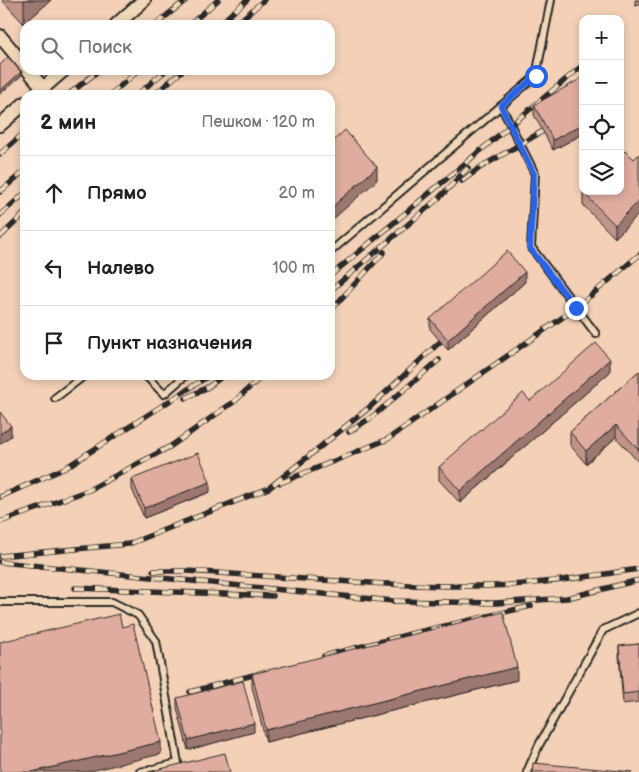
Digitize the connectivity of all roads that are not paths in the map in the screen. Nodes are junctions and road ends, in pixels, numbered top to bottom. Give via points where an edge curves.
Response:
1 (144, 0) edge
2 (551, 0) edge
3 (122, 20) edge
4 (0, 36) edge
5 (20, 60) edge
6 (31, 75) edge
7 (58, 75) edge
8 (38, 90) edge
9 (40, 90) edge
10 (501, 106) junction
11 (20, 107) edge
12 (0, 125) edge
13 (335, 248) edge
14 (596, 334) dead end
15 (78, 380) edge
16 (150, 380) edge
17 (180, 380) edge
18 (55, 398) dead end
19 (0, 602) edge
20 (639, 612) edge
21 (140, 772) edge
22 (527, 772) edge

1 - 3 street
2 - 10 lane via 536,76
4 - 5 street
6 - 8 street
7 - 9 street
10 - 13 lane
10 - 14 lane via 534,174 530,248
11 - 12 street
15 - 18 lane
16 - 17 lane via 164,394
19 - 21 lane via 112,602 138,614 156,641 178,763
20 - 22 lane via 603,630 539,744

